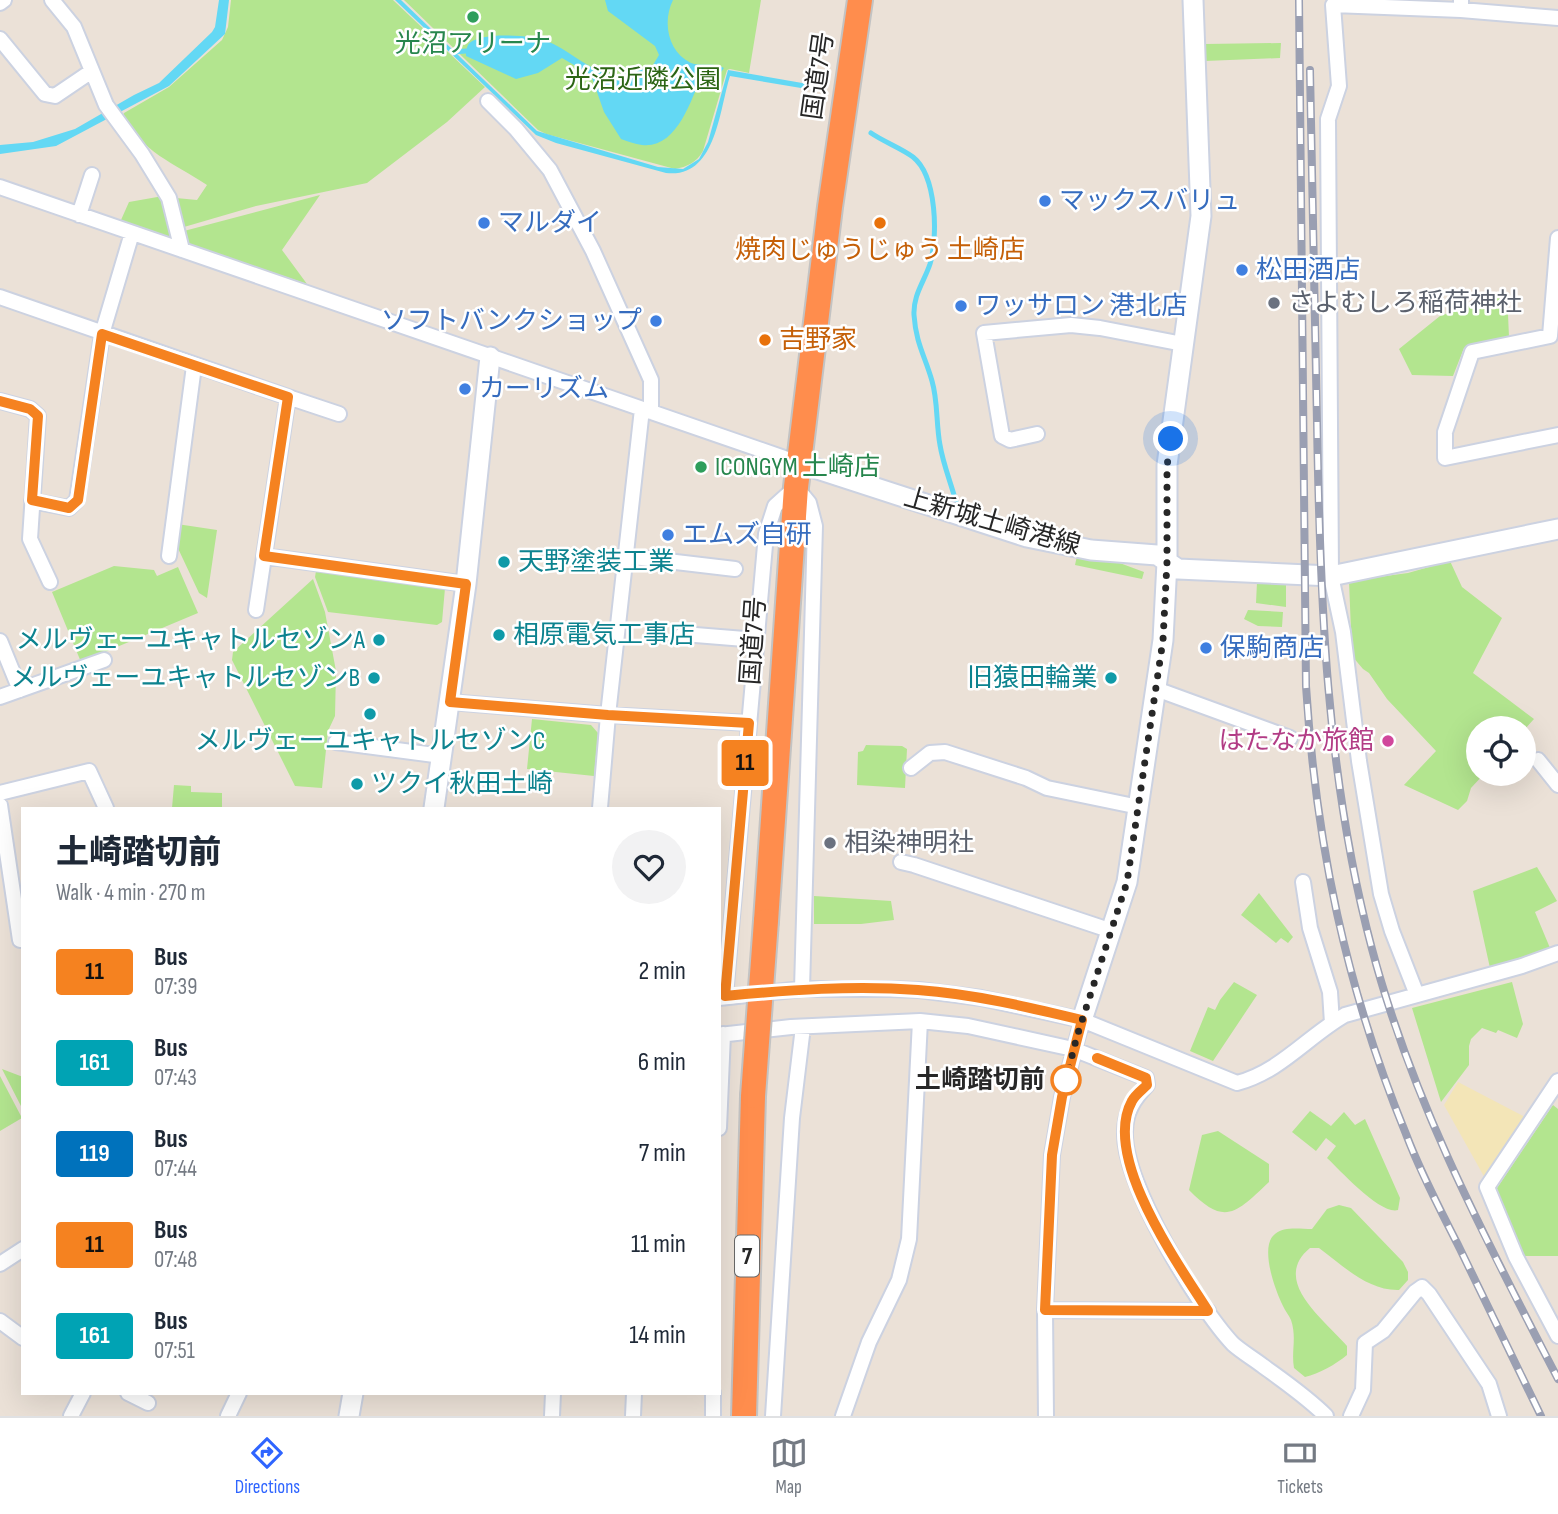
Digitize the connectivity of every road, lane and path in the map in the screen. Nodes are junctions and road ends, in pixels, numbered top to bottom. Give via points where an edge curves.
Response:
1 (52, 0) edge
2 (860, 0) edge
3 (1194, 0) edge
4 (1461, 5) edge
5 (1558, 18) edge
6 (0, 39) edge
7 (86, 75) dead end
8 (488, 101) dead end
9 (92, 175) dead end
10 (0, 187) edge
11 (79, 215) junction
12 (132, 233) junction
13 (1558, 248) edge
14 (182, 250) junction
15 (0, 297) edge
16 (102, 334) junction
17 (1554, 336) edge
18 (1183, 344) junction
19 (490, 356) junction
20 (194, 366) junction
21 (288, 397) junction
22 (0, 401) edge
23 (646, 410) junction
24 (339, 414) dead end
25 (1037, 434) dead end
26 (1558, 435) edge
27 (797, 475) junction
28 (32, 500) junction
29 (1558, 529) edge
30 (169, 556) dead end
31 (264, 556) junction
32 (625, 556) junction
33 (1167, 562) junction
34 (735, 569) dead end
35 (1331, 576) junction
36 (50, 582) dead end
37 (466, 584) junction
38 (256, 610) dead end
39 (683, 634) dead end
40 (757, 640) junction
41 (0, 641) edge
42 (104, 660) dead end
43 (1156, 689) junction
44 (20, 690) junction
45 (0, 697) edge
46 (450, 702) junction
47 (608, 715) junction
48 (749, 723) junction
49 (1290, 738) dead end
50 (336, 742) dead end
51 (442, 756) junction
52 (1538, 760) dead end
53 (911, 768) dead end
54 (1558, 785) edge
55 (0, 793) edge
56 (0, 805) edge
57 (107, 807) edge
58 (434, 807) edge
59 (600, 807) edge
60 (1139, 807) junction
61 (901, 862) dead end
62 (721, 876) edge
63 (735, 877) junction
64 (18, 882) edge
65 (1303, 882) dead end
66 (1112, 931) junction
67 (18, 940) edge
68 (1558, 953) edge
69 (802, 989) junction
70 (1417, 995) junction
71 (722, 997) edge
72 (1082, 1020) junction
73 (920, 1021) junction
74 (1332, 1023) junction
75 (803, 1027) junction
76 (721, 1035) edge
77 (1073, 1049) junction
78 (1558, 1082) edge
79 (21, 1250) edge
80 (0, 1264) edge
81 (1045, 1310) junction
82 (1208, 1311) junction
83 (0, 1321) edge
84 (1558, 1336) edge
85 (21, 1337) edge
86 (82, 1395) edge
87 (132, 1395) edge
88 (238, 1395) edge
89 (353, 1395) edge
90 (553, 1395) edge
91 (634, 1395) edge
92 (713, 1395) edge
93 (148, 1403) dead end
94 (71, 1416) edge
95 (228, 1416) edge
96 (349, 1416) edge
97 (552, 1416) edge
98 (634, 1416) edge
99 (713, 1416) edge
100 (744, 1416) edge
101 (773, 1416) edge
102 (843, 1416) edge
103 (1046, 1416) edge
104 (1326, 1416) edge
105 (1351, 1416) edge
106 (1499, 1416) edge

1 - 14 street via 74,27 107,107 169,198
2 - 27 highway, 国道7号 / 7
3 - 18 street via 1201,216
4 - 5 street
4 - 35 street via 1333,5 1339,86 1328,119
6 - 7 street via 45,94 55,96
8 - 23 street via 550,170 593,251 651,380
9 - 11 street
10 - 11 street
11 - 12 street
12 - 14 street
12 - 16 street
13 - 17 street
14 - 19 street
15 - 16 street
16 - 20 street
16 - 28 street via 78,500 69,508
17 - 26 street via 1472,352 1445,432 1445,458
18 - 25 street via 1072,325 984,333 1002,436 1010,440
18 - 33 street via 1167,466
19 - 23 street
19 - 37 street
20 - 21 street
20 - 30 street
21 - 24 street
21 - 31 street
22 - 28 street via 30,409 38,416
23 - 27 street
23 - 32 street
27 - 33 street, 上新城土崎港線 via 1027,537 1091,550 1157,555
27 - 40 street via 770,517
27 - 69 street via 816,526
27 - 100 highway, 国道7号 / 7, bridge via 753,1096
28 - 36 street via 30,539
29 - 35 street, 上新城土崎港線
31 - 37 street
31 - 38 street
32 - 34 street
32 - 47 street
33 - 35 street, 上新城土崎港線 via 1178,569
33 - 43 street
35 - 70 street via 1381,894
37 - 46 street
39 - 40 street
40 - 48 street
41 - 44 street
42 - 44 street
43 - 49 street
43 - 60 street
44 - 45 street
46 - 47 street
46 - 51 street
47 - 48 street
47 - 59 street
48 - 63 street
50 - 51 street
51 - 58 street
52 - 54 street
53 - 60 street via 930,753 945,752 1047,788
55 - 57 street via 89,771
56 - 64 street
60 - 66 street via 1127,882
61 - 66 street
62 - 63 street
63 - 71 street
64 - 67 street
65 - 74 street via 1310,928 1330,992
66 - 72 street
68 - 70 street
69 - 71 street
69 - 72 street via 919,990
70 - 74 street via 1345,1015
72 - 74 street via 1237,1083 1281,1062
72 - 77 street
73 - 75 street
73 - 77 street via 968,1026
73 - 102 street via 909,1239 899,1280 869,1342
75 - 76 street
75 - 101 street via 792,1118
77 - 81 street via 1052,1155
77 - 82 street via 1146,1078 1147,1085 1132,1101 1125,1131 1129,1159 1159,1235
78 - 84 street via 1487,1188 1516,1257
79 - 80 street
81 - 82 street
81 - 103 street
82 - 104 street via 1234,1345
83 - 85 street
86 - 94 street
87 - 93 street
88 - 95 street
89 - 96 street
90 - 97 street
91 - 98 street
92 - 99 street
105 - 106 street via 1363,1391 1365,1343 1383,1331 1422,1287 1489,1384

